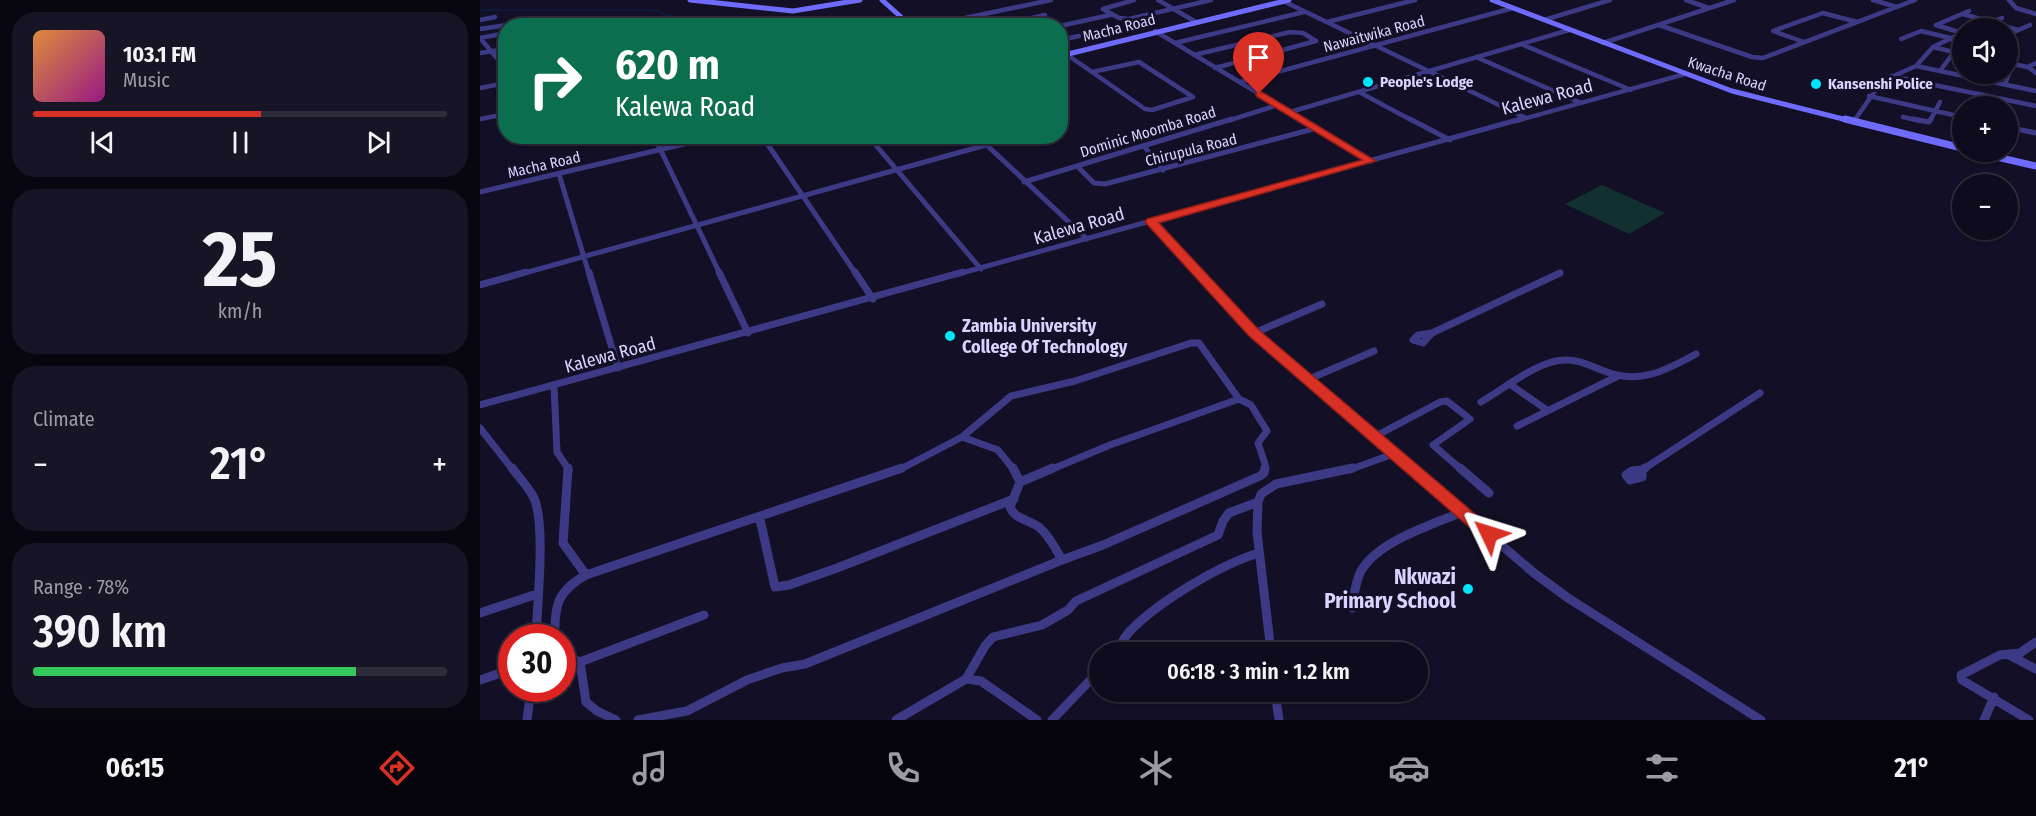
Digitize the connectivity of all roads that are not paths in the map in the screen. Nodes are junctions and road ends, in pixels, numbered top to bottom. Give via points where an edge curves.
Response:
1 (690, 0) edge
2 (860, 0) edge
3 (884, 0) edge
4 (1051, 0) edge
5 (1134, 0) edge
6 (1158, 0) edge
7 (1211, 0) edge
8 (1415, 0) edge
9 (1492, 0) edge
10 (1610, 0) edge
11 (1686, 0) edge
12 (1734, 0) edge
13 (1873, 0) edge
14 (1915, 0) edge
15 (2009, 0) edge
16 (1286, 1) edge
17 (1898, 7) junction
18 (1513, 8) junction
19 (1710, 8) junction
20 (1173, 9) junction
21 (1969, 11) dead end
22 (1304, 12) junction
23 (1963, 14) junction
24 (2036, 14) edge
25 (1045, 15) dead end
26 (1110, 15) junction
27 (495, 17) dead end
28 (903, 18) edge
29 (965, 18) edge
30 (1032, 18) edge
31 (1952, 18) edge
32 (1953, 18) edge
33 (1976, 18) edge
34 (480, 20) edge
35 (1544, 20) junction
36 (1196, 22) junction
37 (1327, 22) junction
38 (1857, 22) junction
39 (1068, 24) edge
40 (1659, 25) junction
41 (2030, 25) dead end
42 (498, 26) edge
43 (480, 28) edge
44 (1569, 30) junction
45 (2018, 30) edge
46 (1155, 31) junction
47 (1952, 31) edge
48 (498, 35) edge
49 (1079, 36) dead end
50 (480, 38) edge
51 (1068, 38) edge
52 (1952, 38) edge
53 (1901, 39) dead end
54 (1948, 40) junction
55 (1952, 41) edge
56 (1804, 42) junction
57 (1175, 43) junction
58 (1603, 43) junction
59 (1521, 44) junction
60 (1376, 46) junction
61 (1934, 47) junction
62 (498, 50) edge
63 (490, 51) junction
64 (1952, 52) edge
65 (480, 53) edge
66 (1068, 54) edge
67 (1194, 55) junction
68 (1952, 55) edge
69 (1475, 57) junction
70 (1068, 58) edge
71 (498, 60) edge
72 (2036, 63) edge
73 (2018, 65) edge
74 (1916, 66) junction
75 (2028, 67) junction
76 (1215, 68) junction
77 (1428, 71) junction
78 (1940, 71) junction
79 (1091, 72) junction
80 (1952, 73) edge
81 (2036, 73) edge
82 (1685, 74) junction
83 (1891, 76) junction
84 (1240, 82) junction
85 (2006, 84) edge
86 (498, 85) edge
87 (480, 88) edge
88 (1631, 90) junction
89 (2036, 91) edge
90 (1359, 92) junction
91 (1869, 96) junction
92 (1940, 102) dead end
93 (1581, 103) junction
94 (1278, 105) junction
95 (2036, 106) edge
96 (1935, 111) junction
97 (1290, 112) junction
98 (1952, 115) edge
99 (498, 116) edge
100 (1903, 117) dead end
101 (1526, 118) junction
102 (480, 119) edge
103 (1853, 122) junction
104 (1317, 129) junction
105 (2018, 130) edge
106 (2036, 134) edge
107 (1450, 140) junction
108 (658, 144) edge
109 (685, 144) edge
110 (768, 144) edge
111 (875, 144) edge
112 (987, 145) joint
113 (1144, 146) junction
114 (1952, 146) edge
115 (661, 150) junction
116 (1371, 161) junction
117 (2018, 162) edge
118 (1077, 166) junction
119 (2036, 166) edge
120 (898, 170) junction
121 (1162, 170) junction
122 (559, 174) junction
123 (1024, 182) junction
124 (480, 192) edge
125 (805, 196) junction
126 (1151, 222) junction
127 (698, 224) junction
128 (1087, 239) junction
129 (584, 257) junction
130 (981, 269) junction
131 (1560, 273) dead end
132 (480, 285) edge
133 (873, 299) junction
134 (1322, 304) dead end
135 (748, 333) junction
136 (1254, 333) junction
137 (1432, 333) dead end
138 (1374, 351) dead end
139 (1696, 354) dead end
140 (618, 368) junction
141 (1618, 376) junction
142 (1307, 380) junction
143 (1512, 385) junction
144 (554, 386) junction
145 (1760, 393) dead end
146 (1239, 399) junction
147 (1482, 402) dead end
148 (480, 405) edge
149 (1547, 410) junction
150 (1517, 426) dead end
151 (480, 428) edge
152 (962, 437) junction
153 (1374, 437) junction
154 (1393, 454) junction
155 (1642, 470) dead end
156 (1020, 482) junction
157 (1489, 493) dead end
158 (1015, 498) junction
159 (1258, 502) junction
160 (1462, 512) junction
161 (760, 519) junction
162 (1259, 553) junction
163 (1062, 560) junction
164 (586, 575) junction
165 (537, 594) junction
166 (1352, 608) dead end
167 (480, 612) edge
168 (704, 615) dead end
169 (536, 624) edge
170 (555, 624) edge
171 (1122, 642) edge
172 (1270, 642) edge
173 (2036, 642) edge
174 (2009, 655) junction
175 (576, 660) edge
176 (580, 662) junction
177 (2036, 669) edge
178 (498, 674) edge
179 (966, 679) junction
180 (480, 680) edge
181 (1089, 681) edge
182 (1994, 697) junction
183 (529, 702) edge
184 (1276, 702) edge
185 (527, 720) edge
186 (616, 720) edge
187 (638, 720) edge
188 (896, 720) edge
189 (1037, 720) edge
190 (1052, 720) edge
191 (1279, 720) edge
192 (1761, 720) edge
193 (1984, 720) edge
194 (2029, 720) edge

1 - 2 main road via 793,12
3 - 28 main road
4 - 29 street
5 - 26 street via 1103,9
6 - 20 street
7 - 20 street
8 - 37 street
9 - 18 main road, Kwacha Road
10 - 35 street
11 - 19 street
12 - 19 street
13 - 17 street
14 - 17 street
15 - 24 street via 2016,8
16 - 22 street
16 - 36 main road, Macha Road
17 - 38 street
18 - 35 main road, Kwacha Road
18 - 60 street, Nawaitwika Road
19 - 40 street
20 - 26 street via 1129,19
20 - 36 street
21 - 23 street
22 - 37 street
22 - 57 street
23 - 32 street
23 - 33 street
25 - 30 street
26 - 39 street
27 - 34 street
31 - 47 street via 1936,25
35 - 44 main road, Kwacha Road
36 - 46 main road, Macha Road
37 - 60 street
38 - 56 street
38 - 56 street via 1823,13 1773,31
40 - 56 street via 1758,58
40 - 58 street
41 - 45 street
42 - 43 street
44 - 58 main road, Kwacha Road
44 - 59 street
46 - 57 street
46 - 66 main road, Macha Road
48 - 50 street
49 - 51 street
50 - 63 street
52 - 54 street
53 - 54 street via 1921,31
54 - 55 street
54 - 61 street
57 - 67 street
58 - 82 main road, Kwacha Road
59 - 69 street
59 - 88 street
60 - 77 street
60 - 84 street, Nawaitwika Road
61 - 64 street
61 - 74 street
62 - 63 street
63 - 65 street
63 - 71 street
67 - 76 street
67 - 76 street via 1290,32 1303,33 1316,41
68 - 78 street
69 - 77 street
69 - 93 street
70 - 79 street
72 - 75 street
73 - 75 street
74 - 78 street
74 - 83 street
75 - 81 street
76 - 84 street
77 - 90 street
77 - 101 street
78 - 80 street
79 - 79 street via 1145,110 1193,97 1139,62
82 - 88 street, Kalewa Road
82 - 103 main road, Kwacha Road via 1742,94
83 - 91 street
83 - 95 street
84 - 94 street
85 - 89 street
86 - 87 street
88 - 93 street, Kalewa Road
90 - 97 street
90 - 107 street
91 - 96 street
91 - 103 street
92 - 96 street
93 - 101 street, Kalewa Road
94 - 97 street
94 - 113 street, Dominic Moomba Road
96 - 98 street
96 - 100 street via 1929,122
97 - 104 street
99 - 102 street
101 - 107 street, Kalewa Road
103 - 114 main road, Kwacha Road
104 - 116 street
104 - 121 street, Chirupula Road
105 - 106 street
107 - 116 street, Kalewa Road
108 - 115 street
109 - 115 street, Macha Road
110 - 125 street
111 - 120 street
112 - 120 street
112 - 123 street
113 - 118 street, Dominic Moomba Road
113 - 121 street
115 - 122 street, Macha Road
115 - 127 street
116 - 126 street, Kalewa Road
117 - 119 main road
118 - 121 street, Chirupula Road via 1099,185
118 - 123 street, Dominic Moomba Road
120 - 125 street
120 - 130 street
122 - 124 street, Macha Road
122 - 129 street
123 - 128 street
125 - 127 street
125 - 133 street
126 - 128 street, Kalewa Road
126 - 136 street
127 - 129 street
127 - 135 street
128 - 130 street, Kalewa Road
129 - 132 street
129 - 140 street
130 - 133 street, Kalewa Road
131 - 137 street
133 - 135 street, Kalewa Road
134 - 136 street
135 - 140 street, Kalewa Road
136 - 142 street
138 - 142 street
139 - 141 street via 1650,377
140 - 144 street, Kalewa Road
141 - 143 street via 1587,363 1563,360 1549,363
141 - 149 street
142 - 153 street
143 - 147 street
143 - 149 street
144 - 148 street, Kalewa Road
144 - 164 street via 557,452 569,470 563,543
145 - 155 street
146 - 152 street via 1199,343 1191,343 1075,381 1011,396
146 - 156 street
146 - 163 street via 1251,405 1267,431 1258,443 1263,473
149 - 150 street
151 - 165 street via 534,498 540,531
152 - 156 street via 1004,453
152 - 161 street via 887,475
153 - 154 street
153 - 157 street via 1447,401 1470,419 1433,445
154 - 159 street via 1352,469 1276,484 1264,490
154 - 160 street
156 - 158 street
158 - 161 street via 789,585 775,586 772,581
158 - 163 street via 1010,507 1013,514 1037,525
159 - 162 street
159 - 179 street via 1228,515 1218,535 1076,601 1042,625 993,638
160 - 166 street via 1371,558 1360,572
160 - 192 street via 1568,598
161 - 164 street
162 - 171 street via 1242,558 1168,600 1130,630
162 - 172 street
163 - 187 street via 805,664 747,680 687,711
164 - 170 street via 567,588 555,607
165 - 167 street
165 - 169 street
168 - 176 street
173 - 174 street
174 - 177 street
174 - 182 street via 2000,655 1961,675 1962,680
175 - 176 street
176 - 186 street via 586,702
178 - 180 street
179 - 188 street
179 - 189 street via 981,681
181 - 190 street
182 - 193 street
182 - 194 street
183 - 185 street
184 - 191 street

